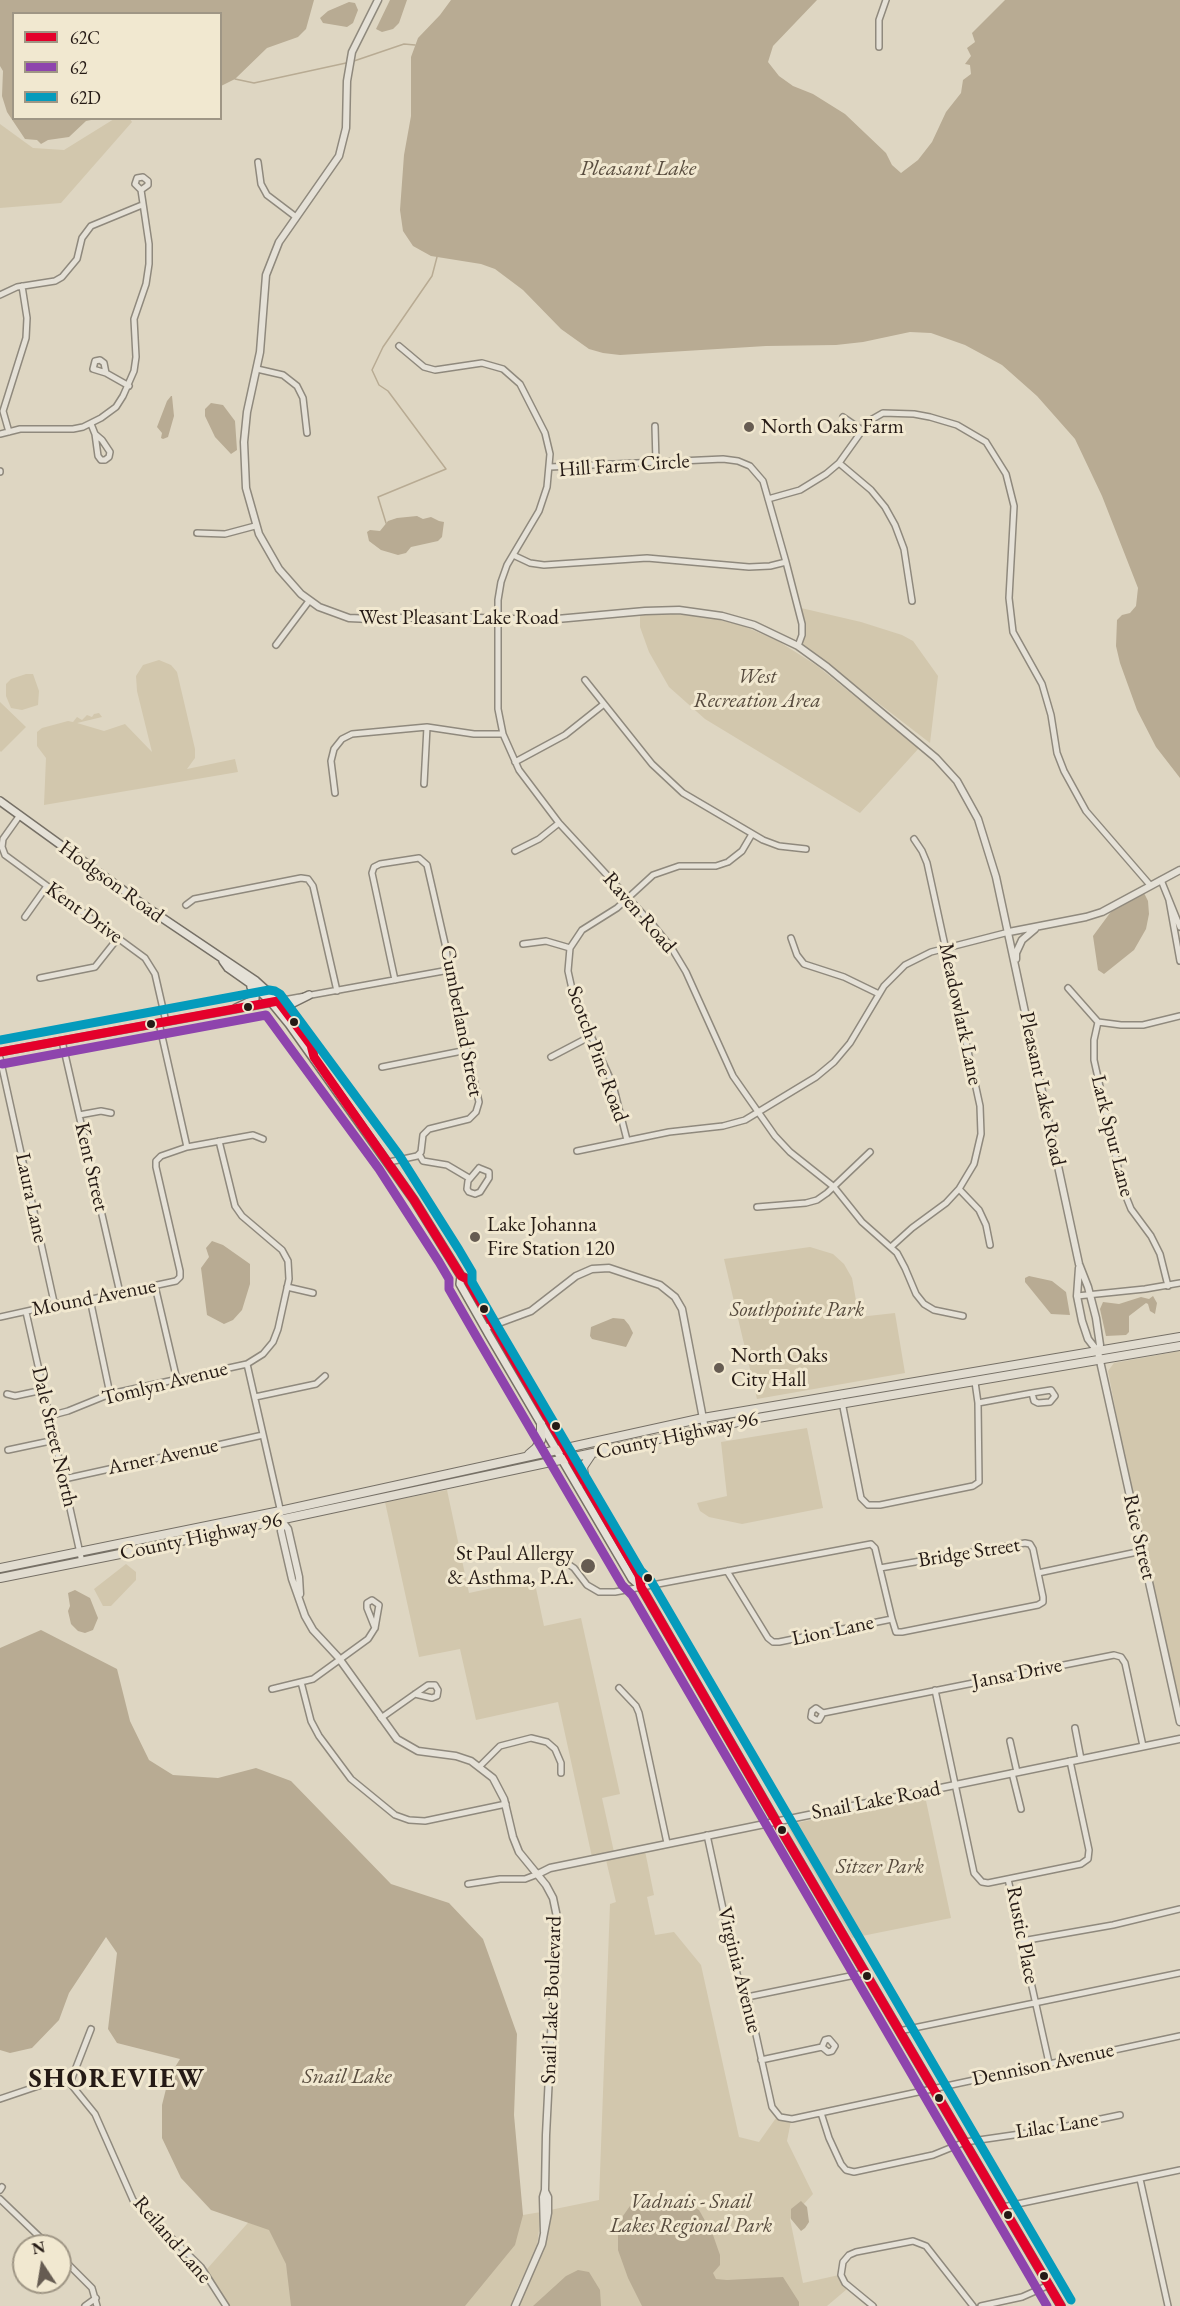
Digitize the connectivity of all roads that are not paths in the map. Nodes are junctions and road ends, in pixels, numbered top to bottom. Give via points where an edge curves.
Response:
1 (378, 0) edge
2 (886, 0) edge
3 (879, 47) dead end
4 (258, 162) dead end
5 (141, 190) dead end
6 (142, 205) junction
7 (296, 217) junction
8 (22, 286) junction
9 (0, 295) edge
10 (399, 346) dead end
11 (257, 369) junction
12 (106, 373) dead end
13 (129, 386) junction
14 (843, 417) dead end
15 (91, 424) junction
16 (655, 426) dead end
17 (862, 430) junction
18 (9, 432) junction
19 (307, 433) dead end
20 (0, 434) edge
21 (95, 434) dead end
22 (656, 462) junction
23 (839, 463) junction
24 (550, 467) junction
25 (768, 499) junction
26 (255, 526) junction
27 (197, 533) dead end
28 (513, 555) junction
29 (786, 562) junction
30 (309, 601) junction
31 (912, 601) dead end
32 (497, 619) junction
33 (276, 645) dead end
34 (798, 646) junction
35 (585, 680) dead end
36 (604, 704) junction
37 (427, 727) junction
38 (503, 734) junction
39 (515, 762) junction
40 (424, 784) dead end
41 (335, 793) dead end
42 (0, 801) edge
43 (20, 815) junction
44 (559, 823) junction
45 (752, 834) junction
46 (914, 839) dead end
47 (806, 849) dead end
48 (515, 851) dead end
49 (2, 857) edge
50 (1180, 870) edge
51 (1161, 880) junction
52 (1150, 885) junction
53 (47, 886) junction
54 (628, 898) junction
55 (1169, 900) junction
56 (186, 905) dead end
57 (1004, 914) joint
58 (25, 917) dead end
59 (1043, 926) junction
60 (1180, 927) edge
61 (1009, 932) junction
62 (118, 938) junction
63 (791, 938) dead end
64 (524, 944) dead end
65 (570, 948) junction
66 (945, 948) junction
67 (223, 961) junction
68 (1180, 961) edge
69 (1015, 966) junction
70 (449, 970) junction
71 (40, 978) dead end
72 (395, 980) junction
73 (246, 981) junction
74 (1068, 988) dead end
75 (337, 991) junction
76 (879, 994) junction
77 (309, 995) junction
78 (274, 1002) junction
79 (236, 1008) junction
80 (1180, 1016) edge
81 (163, 1022) junction
82 (1098, 1022) junction
83 (295, 1023) junction
84 (591, 1036) junction
85 (62, 1041) junction
86 (467, 1050) junction
87 (0, 1052) edge
88 (314, 1057) junction
89 (551, 1057) dead end
90 (0, 1058) edge
91 (382, 1067) dead end
92 (757, 1112) junction
93 (111, 1113) dead end
94 (79, 1115) junction
95 (263, 1139) dead end
96 (627, 1140) junction
97 (219, 1141) junction
98 (187, 1147) junction
99 (577, 1151) dead end
100 (870, 1152) dead end
101 (418, 1154) junction
102 (389, 1162) junction
103 (469, 1178) junction
104 (834, 1187) junction
105 (959, 1189) junction
106 (757, 1207) dead end
107 (990, 1245) dead end
108 (891, 1248) junction
109 (1079, 1264) junction
110 (460, 1275) junction
111 (1180, 1283) edge
112 (155, 1286) junction
113 (1167, 1286) junction
114 (287, 1287) junction
115 (120, 1293) junction
116 (313, 1293) dead end
117 (1090, 1294) junction
118 (1077, 1296) junction
119 (90, 1299) junction
120 (54, 1302) junction
121 (26, 1312) junction
122 (963, 1316) dead end
123 (0, 1317) edge
124 (493, 1325) junction
125 (485, 1328) junction
126 (1180, 1337) edge
127 (1180, 1346) edge
128 (1098, 1352) junction
129 (1101, 1361) junction
130 (247, 1364) junction
131 (325, 1376) dead end
132 (177, 1380) junction
133 (975, 1382) junction
134 (43, 1390) junction
135 (1032, 1393) dead end
136 (7, 1394) dead end
137 (110, 1394) junction
138 (841, 1395) junction
139 (255, 1397) junction
140 (978, 1403) junction
141 (843, 1404) junction
142 (49, 1416) junction
143 (703, 1418) junction
144 (541, 1424) junction
145 (705, 1429) junction
146 (263, 1435) junction
147 (55, 1440) junction
148 (560, 1449) junction
149 (8, 1450) dead end
150 (594, 1453) junction
151 (526, 1456) junction
152 (566, 1459) junction
153 (425, 1478) junction
154 (64, 1479) junction
155 (585, 1483) junction
156 (354, 1504) junction
157 (280, 1511) junction
158 (282, 1520) junction
159 (1142, 1551) junction
160 (80, 1553) junction
161 (553, 1554) dead end
162 (82, 1562) junction
163 (0, 1568) edge
164 (879, 1568) junction
165 (727, 1571) junction
166 (1038, 1573) junction
167 (0, 1578) edge
168 (641, 1587) junction
169 (892, 1619) junction
170 (375, 1628) dead end
171 (340, 1659) junction
172 (301, 1683) junction
173 (619, 1688) dead end
174 (272, 1689) dead end
175 (935, 1690) junction
176 (415, 1694) dead end
177 (823, 1713) dead end
178 (381, 1718) junction
179 (1180, 1722) edge
180 (1074, 1728) dead end
181 (1180, 1739) edge
182 (1010, 1741) dead end
183 (1143, 1746) junction
184 (1081, 1759) junction
185 (1070, 1761) junction
186 (480, 1766) junction
187 (561, 1773) dead end
188 (1014, 1773) junction
189 (955, 1785) junction
190 (506, 1804) junction
191 (1021, 1809) dead end
192 (776, 1821) junction
193 (707, 1835) junction
194 (668, 1843) junction
195 (538, 1874) junction
196 (1008, 1879) junction
197 (468, 1884) dead end
198 (1180, 1909) edge
199 (1022, 1941) junction
200 (865, 1972) junction
201 (1180, 1973) edge
202 (747, 1997) junction
203 (1036, 2003) junction
204 (91, 2029) dead end
205 (899, 2031) junction
206 (1180, 2036) edge
207 (822, 2047) dead end
208 (762, 2060) junction
209 (1049, 2063) junction
210 (70, 2083) junction
211 (933, 2088) junction
212 (0, 2099) edge
213 (771, 2105) joint
214 (821, 2113) junction
215 (1120, 2115) dead end
216 (965, 2142) junction
217 (1180, 2170) edge
218 (1140, 2179) junction
219 (0, 2199) edge
220 (1003, 2207) junction
221 (37, 2234) edge
222 (72, 2268) edge
223 (1049, 2285) junction
224 (96, 2298) junction
225 (85, 2306) edge
226 (97, 2306) edge
227 (225, 2306) edge
228 (515, 2306) edge
229 (873, 2306) edge
230 (973, 2306) edge
231 (981, 2306) edge
232 (1061, 2306) edge
233 (1168, 2306) edge

1 - 7 street, West Pleasant Lake Road via 352,52 342,147
2 - 3 street via 879,20
4 - 7 street via 267,195
5 - 6 street
6 - 8 street via 91,226 82,237 77,259 62,277
6 - 13 street via 149,264 134,319 136,357
7 - 11 street, West Pleasant Lake Road via 279,243 266,275
8 - 9 street
8 - 18 street via 26,338 3,411
10 - 24 street via 430,369 482,363 509,373 520,384 542,423
11 - 19 street via 283,375 297,386 303,398
11 - 26 street, West Pleasant Lake Road via 244,442 246,488
12 - 13 street
13 - 15 street via 116,407
14 - 17 street
15 - 18 street via 72,429
15 - 21 street
16 - 22 street
17 - 23 street
17 - 52 street via 883,413 924,415 980,437 996,456 1006,474 1014,506 1009,598 1013,632 1041,684 1057,753 1073,789 1086,811
18 - 20 street
22 - 24 street, Hill Farm Circle
22 - 25 street, Hill Farm Circle via 738,461 760,476
23 - 25 street via 800,490
23 - 31 street via 871,490 895,525 904,549
24 - 28 street, Hill Farm Circle via 541,507
25 - 29 street, Hill Farm Circle
26 - 27 street via 225,534
26 - 30 street, West Pleasant Lake Road via 279,569
28 - 29 street via 544,565 647,558 749,567
28 - 32 street, Hill Farm Circle via 501,582
29 - 34 street, Hill Farm Circle via 802,624
30 - 32 street, West Pleasant Lake Road via 360,619
30 - 33 street
32 - 34 street, West Pleasant Lake Road via 546,620 692,611 742,621
32 - 38 street, Raven Road via 498,709
34 - 57 street, West Pleasant Lake Road via 927,750 957,781 986,840
35 - 36 street
36 - 39 street via 559,739
36 - 45 street via 672,784 695,802
37 - 38 street
37 - 40 street
37 - 41 street via 369,731 342,739 331,761
38 - 39 street, Raven Road
39 - 44 street, Raven Road
42 - 43 main road, Hodgson Road
43 - 49 street, Kent Drive via 3,839
43 - 67 main road, Hodgson Road
44 - 48 street via 539,840
44 - 54 street, Raven Road
45 - 47 street via 771,844
45 - 54 street via 742,851 728,862 662,871
46 - 66 street, Meadowlark Lane via 927,862
49 - 53 street, Kent Drive
50 - 51 street
51 - 52 street
51 - 55 street
52 - 59 street via 1102,912
53 - 58 street
53 - 62 street, Kent Drive
54 - 65 street via 582,930
54 - 92 street, Raven Road via 679,959 727,1064
55 - 60 street
55 - 68 street
56 - 75 street via 194,899 302,878 309,880
57 - 61 street, Pleasant Lake Road
59 - 61 street
59 - 69 street via 1022,940
61 - 66 street, Scotch Pine Road
61 - 69 street, Pleasant Lake Road
62 - 71 street via 95,967
62 - 81 street, Kent Drive via 153,968
63 - 76 street via 804,964 850,979
64 - 65 street via 546,941
65 - 84 street, Scotch Pine Road via 569,979 576,1006
66 - 76 street, Scotch Pine Road via 905,965
66 - 105 street, Meadowlark Lane via 982,1123 977,1154
67 - 73 main road, Hodgson Road
67 - 78 main road, Hodgson Road via 256,981
69 - 109 street, Pleasant Lake Road
70 - 72 street
70 - 72 street, Cumberland Street via 427,864 416,858 380,864 372,873
70 - 86 street, Cumberland Street
72 - 75 street
73 - 78 main road, Hodgson Road
73 - 79 main road via 256,996 252,1002
74 - 82 street
75 - 77 street
76 - 92 street, Scotch Pine Road via 834,1062
77 - 78 street
77 - 83 main road via 291,1004
78 - 79 street
78 - 83 main road, Hodgson Road
78 - 88 main road, Hodgson Road
79 - 81 street
80 - 82 street via 1143,1025
81 - 85 street
81 - 98 street, Kent Drive
82 - 113 street, Lark Spur Lane via 1094,1060 1119,1173 1130,1207 1160,1254
83 - 88 main road, Hodgson Road via 311,1045
84 - 89 street
84 - 96 street, Scotch Pine Road via 613,1085
85 - 87 street
85 - 94 street, Kent Street
86 - 91 street
86 - 101 street, Cumberland Street via 479,1102 476,1112 469,1119 429,1129 423,1135
88 - 102 main road, Hodgson Road
90 - 120 street, Laura Lane
92 - 96 street, Scotch Pine Road via 730,1125
92 - 104 street, Raven Road via 782,1145
93 - 94 street
94 - 115 street, Kent Street
95 - 97 street via 253,1135
96 - 99 street
97 - 98 street
97 - 114 street via 235,1206 285,1255 290,1272
98 - 112 street, Mound Avenue via 156,1161 180,1277
100 - 104 street
101 - 102 street
101 - 103 street via 423,1161 447,1165
102 - 110 main road, Hodgson Road
103 - 103 street via 479,1168 489,1172 487,1184 475,1194 467,1189
104 - 106 street via 812,1202
104 - 108 street, Raven Road via 862,1222
105 - 107 street via 980,1210
105 - 108 street, Meadowlark Lane
108 - 122 street, Raven Road via 924,1304
109 - 117 street, Pleasant Lake Road
109 - 118 street, Pleasant Lake Road
110 - 124 main road, Hodgson Road
110 - 125 main road, Hodgson Road via 460,1284
111 - 113 street
112 - 115 street, Mound Avenue
112 - 132 street
113 - 117 street
114 - 116 street
114 - 130 street via 273,1342
115 - 119 street, Mound Avenue
117 - 118 street
117 - 128 street, Pleasant Lake Road via 1098,1327
118 - 128 street, Pleasant Lake Road via 1084,1330
119 - 120 street, Mound Avenue via 64,1305
119 - 137 street
120 - 121 street, Mound Avenue
121 - 123 street, Mound Avenue
121 - 134 street, Dale Street North
124 - 125 street
124 - 143 street via 531,1311 576,1276 592,1269 609,1268 660,1284 682,1309
124 - 148 main road, Hodgson Road
125 - 144 main road, Hodgson Road
126 - 128 main road, County Highway 96
127 - 129 main road, County Highway 96
128 - 129 street, Rice Street
128 - 138 main road, County Highway 96
129 - 133 main road, County Highway 96
129 - 159 street, Rice Street
130 - 132 street, Tomlyn Avenue
130 - 139 street
131 - 139 street via 315,1384
132 - 137 street, Tomlyn Avenue
133 - 140 street
133 - 141 main road, County Highway 96
134 - 136 street
134 - 142 street, Dale Street North
135 - 140 street
137 - 142 street, Tomlyn Avenue
138 - 141 street
138 - 143 main road, County Highway 96
139 - 146 street
140 - 141 street via 979,1482 868,1505 861,1498
141 - 145 main road, County Highway 96
142 - 147 street, Dale Street North
143 - 145 street
143 - 148 main road, County Highway 96
144 - 148 main road, Hodgson Road
144 - 151 main road via 539,1444
145 - 150 main road, County Highway 96
146 - 154 street, Arner Avenue
146 - 157 street
147 - 149 street
147 - 154 street, Dale Street North
148 - 151 main road, County Highway 96
148 - 152 main road, Hodgson Road
150 - 152 main road, County Highway 96
150 - 155 main road via 583,1467
151 - 153 main road, County Highway 96
152 - 155 main road, Hodgson Road
152 - 156 main road, County Highway 96
152 - 168 main road, Hodgson Road via 632,1579
153 - 156 main road via 418,1486
153 - 157 main road, County Highway 96
154 - 160 street, Dale Street North
155 - 168 main road, Hodgson Road via 639,1575
156 - 158 main road, County Highway 96
157 - 158 street
157 - 160 main road, County Highway 96
158 - 162 main road, County Highway 96
158 - 171 street, Snail Lake Boulevard via 281,1531 301,1603 314,1630
159 - 166 street, Bridge Street
159 - 179 street, Rice Street
160 - 162 street, Dale Street North
160 - 163 main road, County Highway 96
161 - 168 street via 600,1592
162 - 167 main road, County Highway 96
164 - 165 street via 876,1548 871,1544
164 - 166 street, Bridge Street via 1025,1543 1033,1549
164 - 169 street
165 - 168 street
165 - 169 street, Lion Lane via 773,1642
166 - 169 street, Lion Lane via 1043,1602 1038,1605 902,1632 896,1632
168 - 192 main road, Hodgson Road
170 - 171 street via 368,1639
171 - 172 street
171 - 178 street, Snail Lake Boulevard
172 - 174 street
172 - 190 street via 311,1721 325,1744 351,1779 395,1815 425,1821
173 - 194 street via 639,1713
175 - 177 street, Jansa Drive
175 - 183 street, Jansa Drive via 1118,1656 1125,1663
175 - 189 street
176 - 178 street
178 - 186 street, Snail Lake Boulevard via 397,1739 410,1748 426,1754 456,1756
180 - 184 street
181 - 183 street, Snail Lake Road
182 - 188 street
183 - 184 street, Snail Lake Road
184 - 185 street, Snail Lake Road
185 - 188 street, Snail Lake Road
185 - 196 street, Rustic Place via 1090,1853 1088,1859 1081,1864
186 - 187 street via 500,1746 537,1738 555,1749
186 - 190 street, Snail Lake Boulevard via 497,1784
188 - 189 street, Snail Lake Road
188 - 191 street
189 - 192 street, Snail Lake Road
189 - 196 street via 975,1877 985,1883
190 - 195 street, Snail Lake Boulevard via 515,1845
192 - 193 street, Snail Lake Road
192 - 200 main road, Hodgson Road
193 - 194 street, Snail Lake Road
193 - 202 street, Virginia Avenue via 737,1974
194 - 195 street, Snail Lake Road via 550,1868
195 - 197 street, Snail Lake Road via 525,1879
195 - 228 street, Snail Lake Boulevard via 553,1898 557,1917 544,2232 539,2253
196 - 199 street, Rustic Place
198 - 199 street
199 - 203 street, Rustic Place
200 - 202 street
200 - 205 main road, Hodgson Road
201 - 203 street
202 - 208 street, Virginia Avenue
203 - 205 street
203 - 209 street, Rustic Place
204 - 210 street
205 - 211 main road, Hodgson Road
206 - 209 street, Dennison Avenue
207 - 208 street
208 - 213 street, Virginia Avenue
209 - 211 street, Dennison Avenue
210 - 212 street via 64,2077
210 - 227 street, Reiland Lane via 95,2114 133,2200 201,2267
211 - 214 street, Dennison Avenue
211 - 216 main road, Hodgson Road
213 - 214 street, Dennison Avenue via 784,2119
214 - 216 street, Lilac Lane via 833,2148 843,2167 850,2171 933,2156
215 - 216 street, Lilac Lane
216 - 220 main road, Hodgson Road
217 - 218 street
218 - 220 street
218 - 233 street
219 - 221 street
220 - 223 main road, Hodgson Road
222 - 224 street via 88,2283
223 - 231 street via 1022,2297
223 - 232 main road, Hodgson Road
224 - 225 street
224 - 226 street
229 - 230 street via 845,2283 841,2275 843,2262 856,2252 913,2241 926,2246

